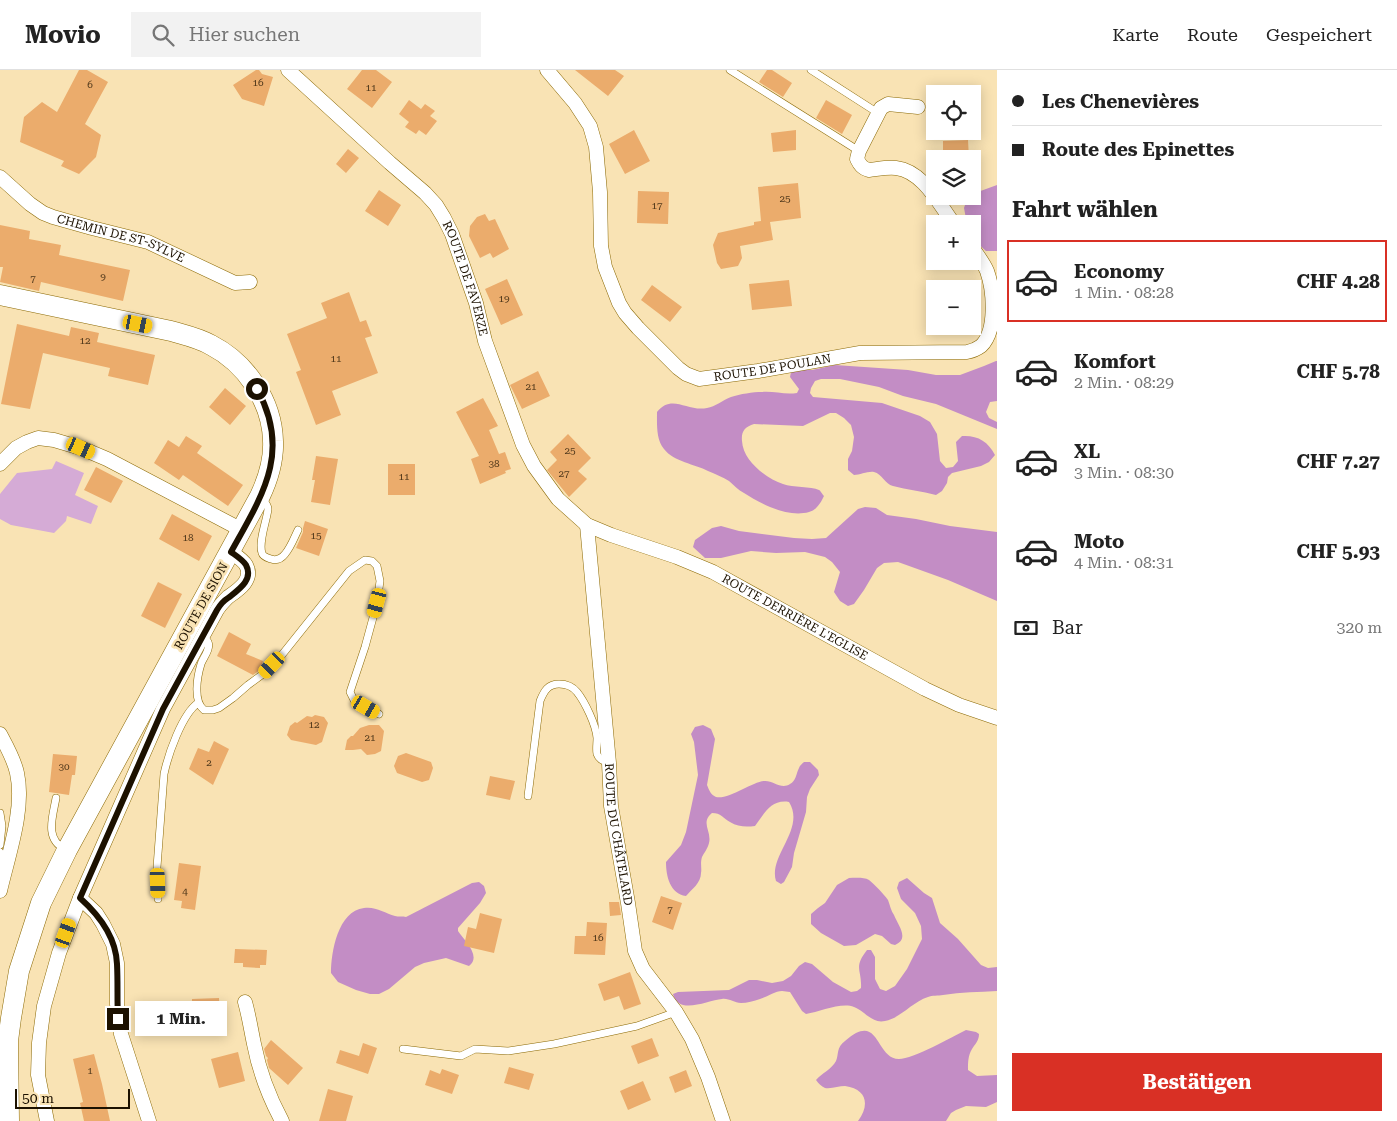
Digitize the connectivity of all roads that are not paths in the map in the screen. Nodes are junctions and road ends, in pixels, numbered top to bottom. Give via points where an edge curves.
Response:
1 (288, 70) edge
2 (547, 70) edge
3 (730, 70) edge
4 (811, 70) edge
5 (918, 107) dead end
6 (878, 113) junction
7 (859, 151) junction
8 (0, 177) edge
9 (947, 215) edge
10 (981, 262) edge
11 (250, 282) dead end
12 (0, 295) edge
13 (0, 464) edge
14 (260, 496) junction
15 (587, 524) junction
16 (242, 530) junction
17 (298, 530) dead end
18 (231, 552) junction
19 (202, 636) junction
20 (198, 703) junction
21 (379, 714) dead end
22 (997, 718) edge
23 (0, 734) edge
24 (609, 763) junction
25 (528, 796) dead end
26 (56, 798) dead end
27 (0, 813) edge
28 (0, 845) edge
29 (67, 850) junction
30 (4, 857) edge
31 (2, 875) edge
32 (0, 891) edge
33 (80, 898) junction
34 (158, 899) dead end
35 (245, 1002) dead end
36 (4, 1012) edge
37 (676, 1012) junction
38 (403, 1049) dead end
39 (0, 1105) edge
40 (6, 1121) edge
41 (9, 1121) edge
42 (47, 1121) edge
43 (149, 1121) edge
44 (282, 1121) edge
45 (724, 1121) edge

1 - 15 street, ROUTE DE FAVERZE via 436,205 452,234 496,374 523,445 549,488
2 - 10 street, ROUTE DE POULAN via 590,126 596,147 601,246 605,267 619,303 638,328 686,374 698,379 860,353 967,352 976,349 988,338 993,320 987,272
3 - 7 lane
4 - 6 lane
5 - 6 street via 888,104
6 - 7 street
7 - 9 street via 857,160 864,169 899,168 917,177
8 - 11 street, CHEMIN DE ST-SYLVE via 43,213 148,242 235,282
12 - 14 main road, ROUTE DE SION via 171,331 211,345 226,354 253,383 270,419 272,462
13 - 16 street via 27,442 38,438 54,440 81,448 130,471
14 - 16 main road, ROUTE DE SION
14 - 17 lane via 268,509 261,547 265,557 274,561 280,559
15 - 22 street, ROUTE DERRIÈRE L'EGLISE via 713,572 925,689
15 - 24 street, ROUTE DU CHÂTELARD
16 - 18 main road, ROUTE DE SION
18 - 19 street via 246,566 247,580 222,604
18 - 29 main road, ROUTE DE SION
19 - 20 lane via 208,644 198,676
19 - 33 street via 163,709
20 - 21 lane via 204,710 219,708 263,674 349,571 365,560 378,566 380,581 375,612 350,692 354,700
20 - 34 lane via 188,713 167,759 157,868
23 - 30 street via 17,773 19,794 18,814
24 - 25 lane via 598,755 594,728 577,692 570,686 555,684 548,687 540,700
24 - 37 street, ROUTE DU CHÂTELARD via 611,806 635,951 643,969
26 - 29 lane via 51,833 54,841
27 - 28 lane
29 - 36 main road, ROUTE DE SION via 40,904 22,931 8,966
30 - 31 street
31 - 32 street
33 - 42 street via 52,975 40,1029 38,1074
33 - 43 street via 96,913 113,944 120,1027
35 - 44 street via 259,1064
36 - 41 main road, ROUTE DE SION
37 - 38 lane via 637,1026 508,1051 475,1049 461,1056
37 - 45 street, ROUTE DU CHÂTELARD via 708,1076
39 - 40 main road

